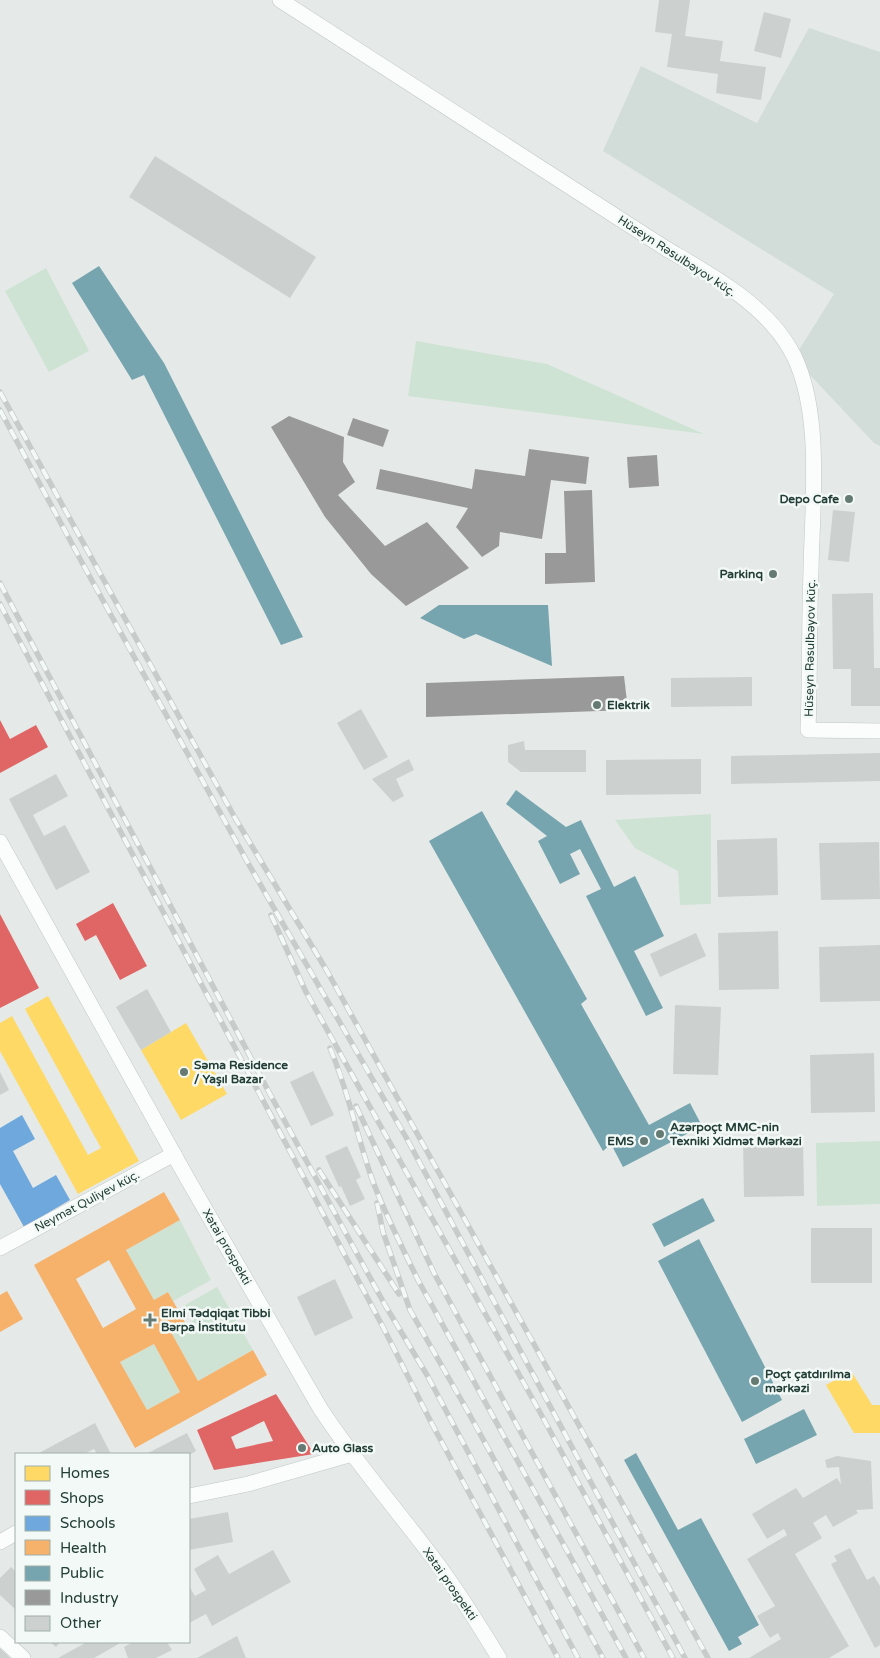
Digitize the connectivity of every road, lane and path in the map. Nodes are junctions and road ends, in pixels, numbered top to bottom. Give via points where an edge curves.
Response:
1 (280, 0) edge
2 (880, 731) edge
3 (0, 842) edge
4 (174, 1154) junction
5 (0, 1248) edge
6 (352, 1454) junction
7 (190, 1496) edge
8 (15, 1534) edge
9 (0, 1542) edge
10 (0, 1624) edge
11 (0, 1637) edge
12 (15, 1639) edge
13 (19, 1643) edge
14 (24, 1658) edge
15 (36, 1658) edge
16 (499, 1658) edge

1 - 2 street, Hüseyn Rəsulbəyov küç. via 717,279 770,322 789,347 800,370 813,451 808,730
3 - 4 street, Xətai prospekti
4 - 5 street, Neymət Quliyev küç.
4 - 6 street, Xətai prospekti via 320,1408
6 - 7 street via 248,1484
6 - 16 street, Xətai prospekti via 436,1562
8 - 9 street
10 - 12 street
11 - 14 street
13 - 15 street

